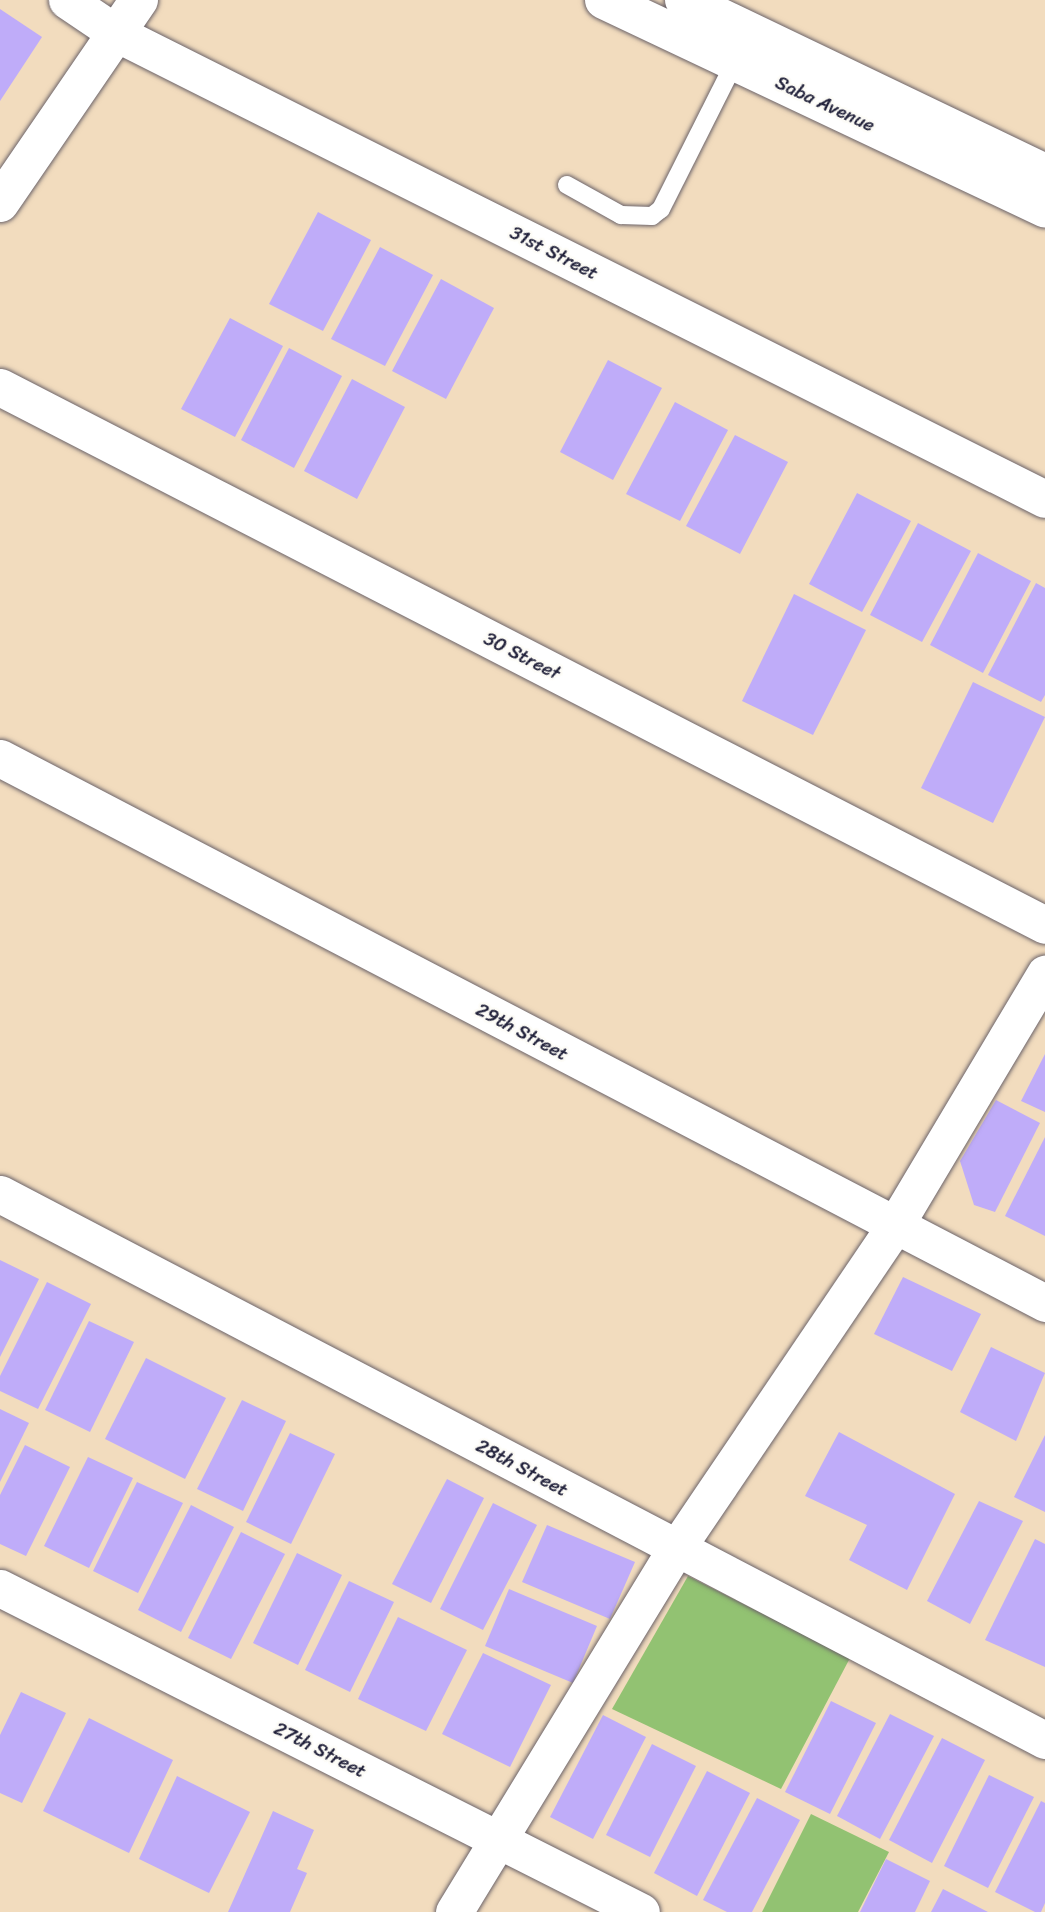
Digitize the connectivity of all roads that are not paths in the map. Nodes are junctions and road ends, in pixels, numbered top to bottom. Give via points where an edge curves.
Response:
1 (67, 0) edge
2 (139, 0) edge
3 (604, 0) edge
4 (684, 0) edge
5 (116, 33) junction
6 (735, 62) junction
7 (1045, 173) edge
8 (567, 185) dead end
9 (0, 203) edge
10 (1045, 208) edge
11 (0, 387) edge
12 (1045, 499) edge
13 (0, 758) edge
14 (1045, 925) edge
15 (1045, 974) edge
16 (0, 1194) edge
17 (894, 1227) junction
18 (1045, 1303) edge
19 (676, 1549) junction
20 (0, 1588) edge
21 (1045, 1740) edge
22 (497, 1840) junction
23 (454, 1912) edge
24 (641, 1912) edge

1 - 5 street, 31st Street
2 - 5 main road
3 - 6 main road, Saba Avenue
4 - 7 main road, Saba Avenue
5 - 9 main road
5 - 12 street, 31st Street
6 - 8 lane via 661,209 652,216 621,215
6 - 10 main road, Saba Avenue
11 - 14 street, 30 Street
13 - 17 street, 29th Street
15 - 17 street
16 - 19 street, 28th Street
17 - 18 street, 29th Street
17 - 19 street
19 - 21 street, 28th Street
19 - 22 street
20 - 22 street, 27th Street
22 - 23 street
22 - 24 street, 27th Street

